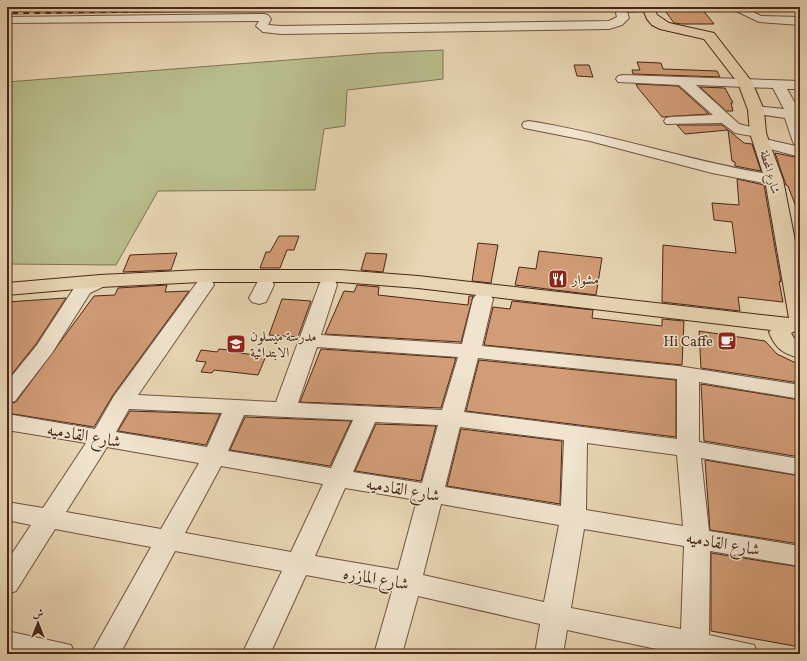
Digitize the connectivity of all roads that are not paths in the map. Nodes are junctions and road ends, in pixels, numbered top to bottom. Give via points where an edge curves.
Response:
1 (648, 7) edge
2 (670, 7) edge
3 (734, 7) edge
4 (7, 20) edge
5 (800, 21) edge
6 (623, 79) dead end
7 (683, 81) junction
8 (745, 82) junction
9 (778, 84) junction
10 (800, 85) edge
11 (756, 110) junction
12 (795, 117) edge
13 (724, 119) junction
14 (671, 120) dead end
15 (529, 125) dead end
16 (760, 138) junction
17 (800, 142) edge
18 (800, 152) edge
19 (774, 180) junction
20 (796, 274) edge
21 (91, 285) junction
22 (205, 285) junction
23 (328, 285) junction
24 (7, 290) edge
25 (7, 296) edge
26 (484, 299) junction
27 (792, 326) edge
28 (309, 340) junction
29 (472, 351) junction
30 (800, 351) edge
31 (688, 374) junction
32 (800, 392) edge
33 (7, 396) edge
34 (122, 401) junction
35 (236, 407) junction
36 (284, 410) junction
37 (368, 413) junction
38 (451, 418) junction
39 (7, 422) edge
40 (576, 433) junction
41 (100, 438) junction
42 (688, 448) junction
43 (214, 457) junction
44 (800, 467) edge
45 (339, 478) junction
46 (433, 494) junction
47 (7, 511) edge
48 (573, 518) junction
49 (48, 519) junction
50 (696, 538) junction
51 (168, 540) junction
52 (800, 556) edge
53 (298, 563) junction
54 (7, 583) edge
55 (408, 583) junction
56 (555, 616) junction
57 (7, 643) edge
58 (694, 649) edge
59 (62, 654) edge
60 (105, 654) edge
61 (256, 654) edge
62 (388, 654) edge
63 (549, 654) edge
64 (744, 654) edge

1 - 2 street
1 - 4 street via 621,9 623,18 618,23 609,25 281,30 262,26 264,17
1 - 8 main road, شارع المحطة via 652,17 661,25 701,32 709,36
3 - 5 street via 759,20
6 - 7 street
7 - 8 street
7 - 13 street
8 - 9 street
8 - 11 main road, شارع المحطة
9 - 10 street
9 - 12 street
11 - 12 street
11 - 16 main road, شارع المحطة
12 - 17 street
13 - 14 street
13 - 16 street via 740,130
15 - 19 street via 586,135 737,175
16 - 18 street
16 - 19 main road, شارع المحطة
19 - 20 main road, شارع المحطة
20 - 27 main road, شارع المحطة
21 - 22 main road
21 - 24 main road
21 - 25 main road
21 - 27 main road via 201,276 340,276 418,282
21 - 33 street
22 - 23 main road via 262,292
22 - 34 street
23 - 26 main road
23 - 28 street
26 - 27 main road
26 - 29 street
27 - 30 main road via 790,347
28 - 29 street
28 - 36 street
29 - 31 street
29 - 38 street
31 - 32 street
31 - 42 street
34 - 35 street
34 - 41 street
35 - 36 street
35 - 43 street
36 - 37 street
37 - 38 street
37 - 45 street
38 - 40 street
38 - 46 street
39 - 41 street, شارع القادميه
40 - 42 street
40 - 48 street
41 - 43 street, شارع القادميه
41 - 49 street
42 - 44 street
42 - 50 street
43 - 45 street, شارع القادميه
43 - 51 street
45 - 46 street, شارع القادميه
45 - 53 street
46 - 48 street, شارع القادميه
46 - 55 street
47 - 49 street, شارع المازره
48 - 50 street, شارع القادميه
48 - 56 street
49 - 51 street, شارع المازره
49 - 54 street
50 - 52 street, شارع القادميه
50 - 58 street
51 - 53 street, شارع المازره
51 - 60 street
53 - 55 street, شارع المازره
53 - 61 street
55 - 56 street, شارع المازره
55 - 62 street
56 - 58 street, شارع المازره
56 - 63 street
57 - 59 street
58 - 64 street, شارع المازره

